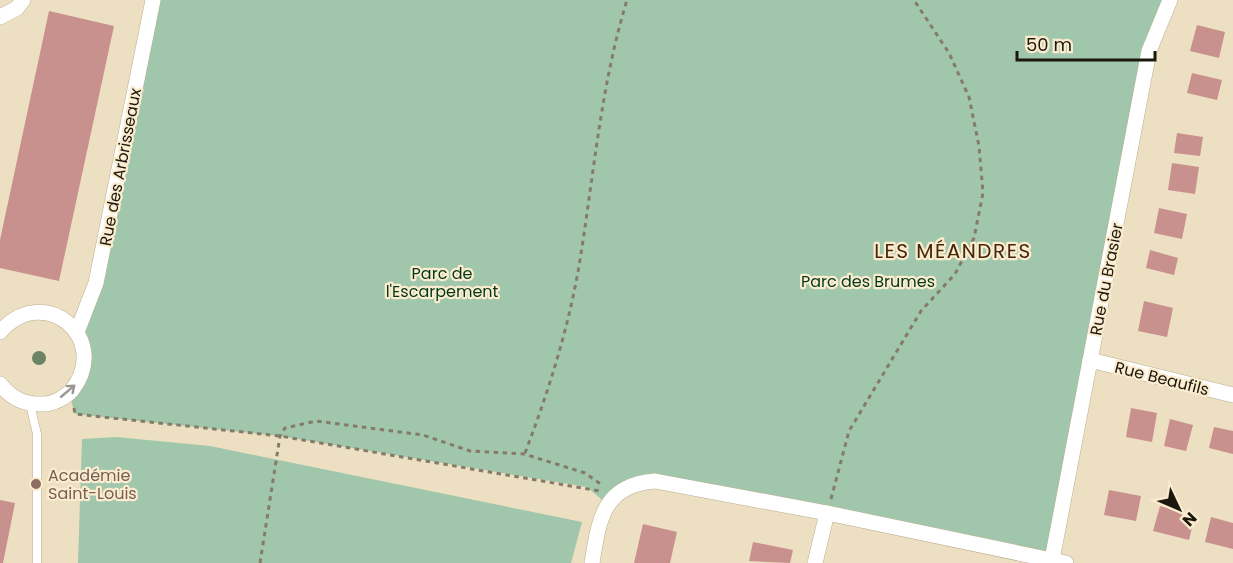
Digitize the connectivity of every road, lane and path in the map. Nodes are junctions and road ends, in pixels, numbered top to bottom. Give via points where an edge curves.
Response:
1 (23, 0) edge
2 (153, 0) edge
3 (627, 0) edge
4 (914, 0) edge
5 (1170, 0) edge
6 (0, 17) edge
7 (0, 332) edge
8 (77, 332) junction
9 (1090, 360) junction
10 (0, 384) edge
11 (69, 393) junction
12 (1233, 395) edge
13 (30, 405) junction
14 (280, 436) junction
15 (524, 454) junction
16 (616, 495) junction
17 (827, 513) junction
18 (1059, 562) edge
19 (37, 563) edge
20 (260, 563) edge
21 (592, 563) edge
22 (816, 563) edge

1 - 6 street
2 - 8 street, Rue des Arbrisseaux via 96,284
3 - 15 path via 610,58 580,262 566,328 555,372
4 - 17 path via 949,53 969,97 983,193 974,238 955,274 921,311 849,431
5 - 9 street, Rue du Brasier via 1149,51
7 - 8 street via 10,320 29,312 49,312 64,319
11 -> 8 street via 83,372 84,351
9 - 12 street, Rue Beaufils
9 - 18 street, Rue du Brasier
10 - 13 street via 10,396
11 - 13 street via 50,404
11 - 14 path via 75,414
13 - 19 lane via 37,434
14 - 15 path via 285,428 316,421 423,435 470,451
14 - 16 path
14 - 20 path
15 - 16 path via 585,473
16 - 17 street via 638,482 655,481
16 - 21 street via 607,504 597,529
17 - 18 street
17 - 22 street

